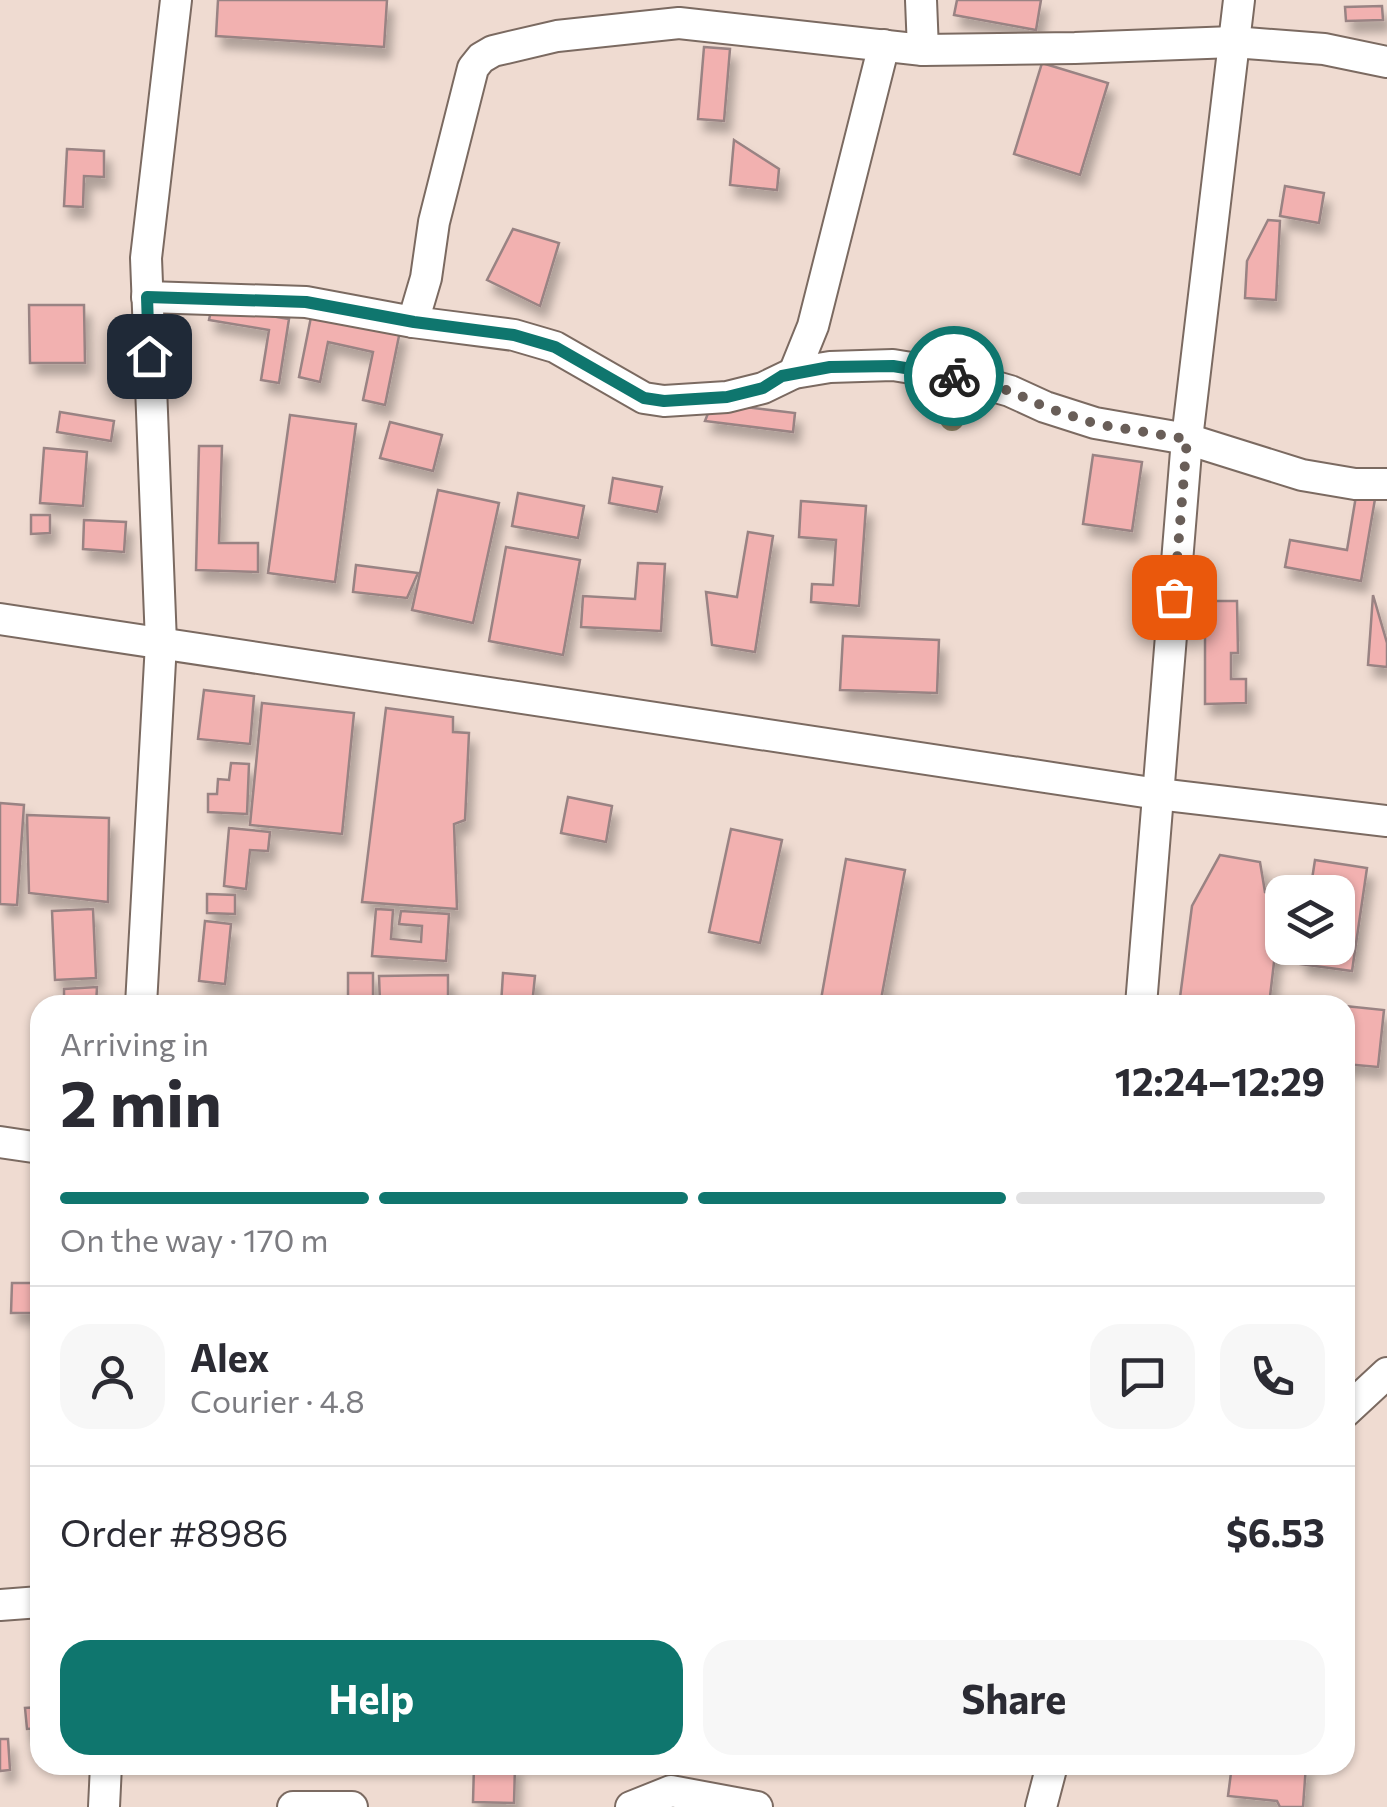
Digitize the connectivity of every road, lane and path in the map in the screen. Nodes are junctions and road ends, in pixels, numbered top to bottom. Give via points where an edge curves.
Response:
1 (176, 0) edge
2 (921, 0) edge
3 (1238, 0) edge
4 (680, 11) edge
5 (1233, 42) junction
6 (884, 45) junction
7 (923, 50) junction
8 (1387, 62) edge
9 (147, 297) junction
10 (414, 322) junction
11 (794, 373) junction
12 (1187, 439) junction
13 (1387, 484) edge
14 (0, 619) edge
15 (161, 643) junction
16 (1158, 794) junction
17 (1372, 819) edge
18 (1387, 845) edge
19 (142, 995) edge
20 (1142, 995) edge
21 (0, 1142) edge
22 (30, 1146) edge
23 (1387, 1373) edge
24 (1355, 1403) edge
25 (30, 1603) edge
26 (0, 1605) edge
27 (106, 1775) edge
28 (1049, 1775) edge
29 (104, 1807) edge
30 (293, 1807) edge
31 (352, 1807) edge
32 (631, 1807) edge
33 (757, 1807) edge
34 (1041, 1807) edge

1 - 9 street
2 - 7 street
3 - 5 street
4 - 6 street
4 - 10 street via 480,58
5 - 7 street
5 - 8 street
5 - 12 street
6 - 7 street
6 - 11 street via 813,326
9 - 10 street via 306,302
9 - 15 street
10 - 11 street via 555,347 644,398 664,401 727,397
11 - 12 street via 893,366 954,376 1096,424
12 - 13 street via 1302,476
12 - 16 street
14 - 15 street
15 - 16 street
15 - 19 street
16 - 17 street
16 - 20 street
17 - 18 street
21 - 22 street
23 - 24 street
25 - 26 street
27 - 29 street
28 - 34 street
30 - 31 street
32 - 33 street via 671,1791

